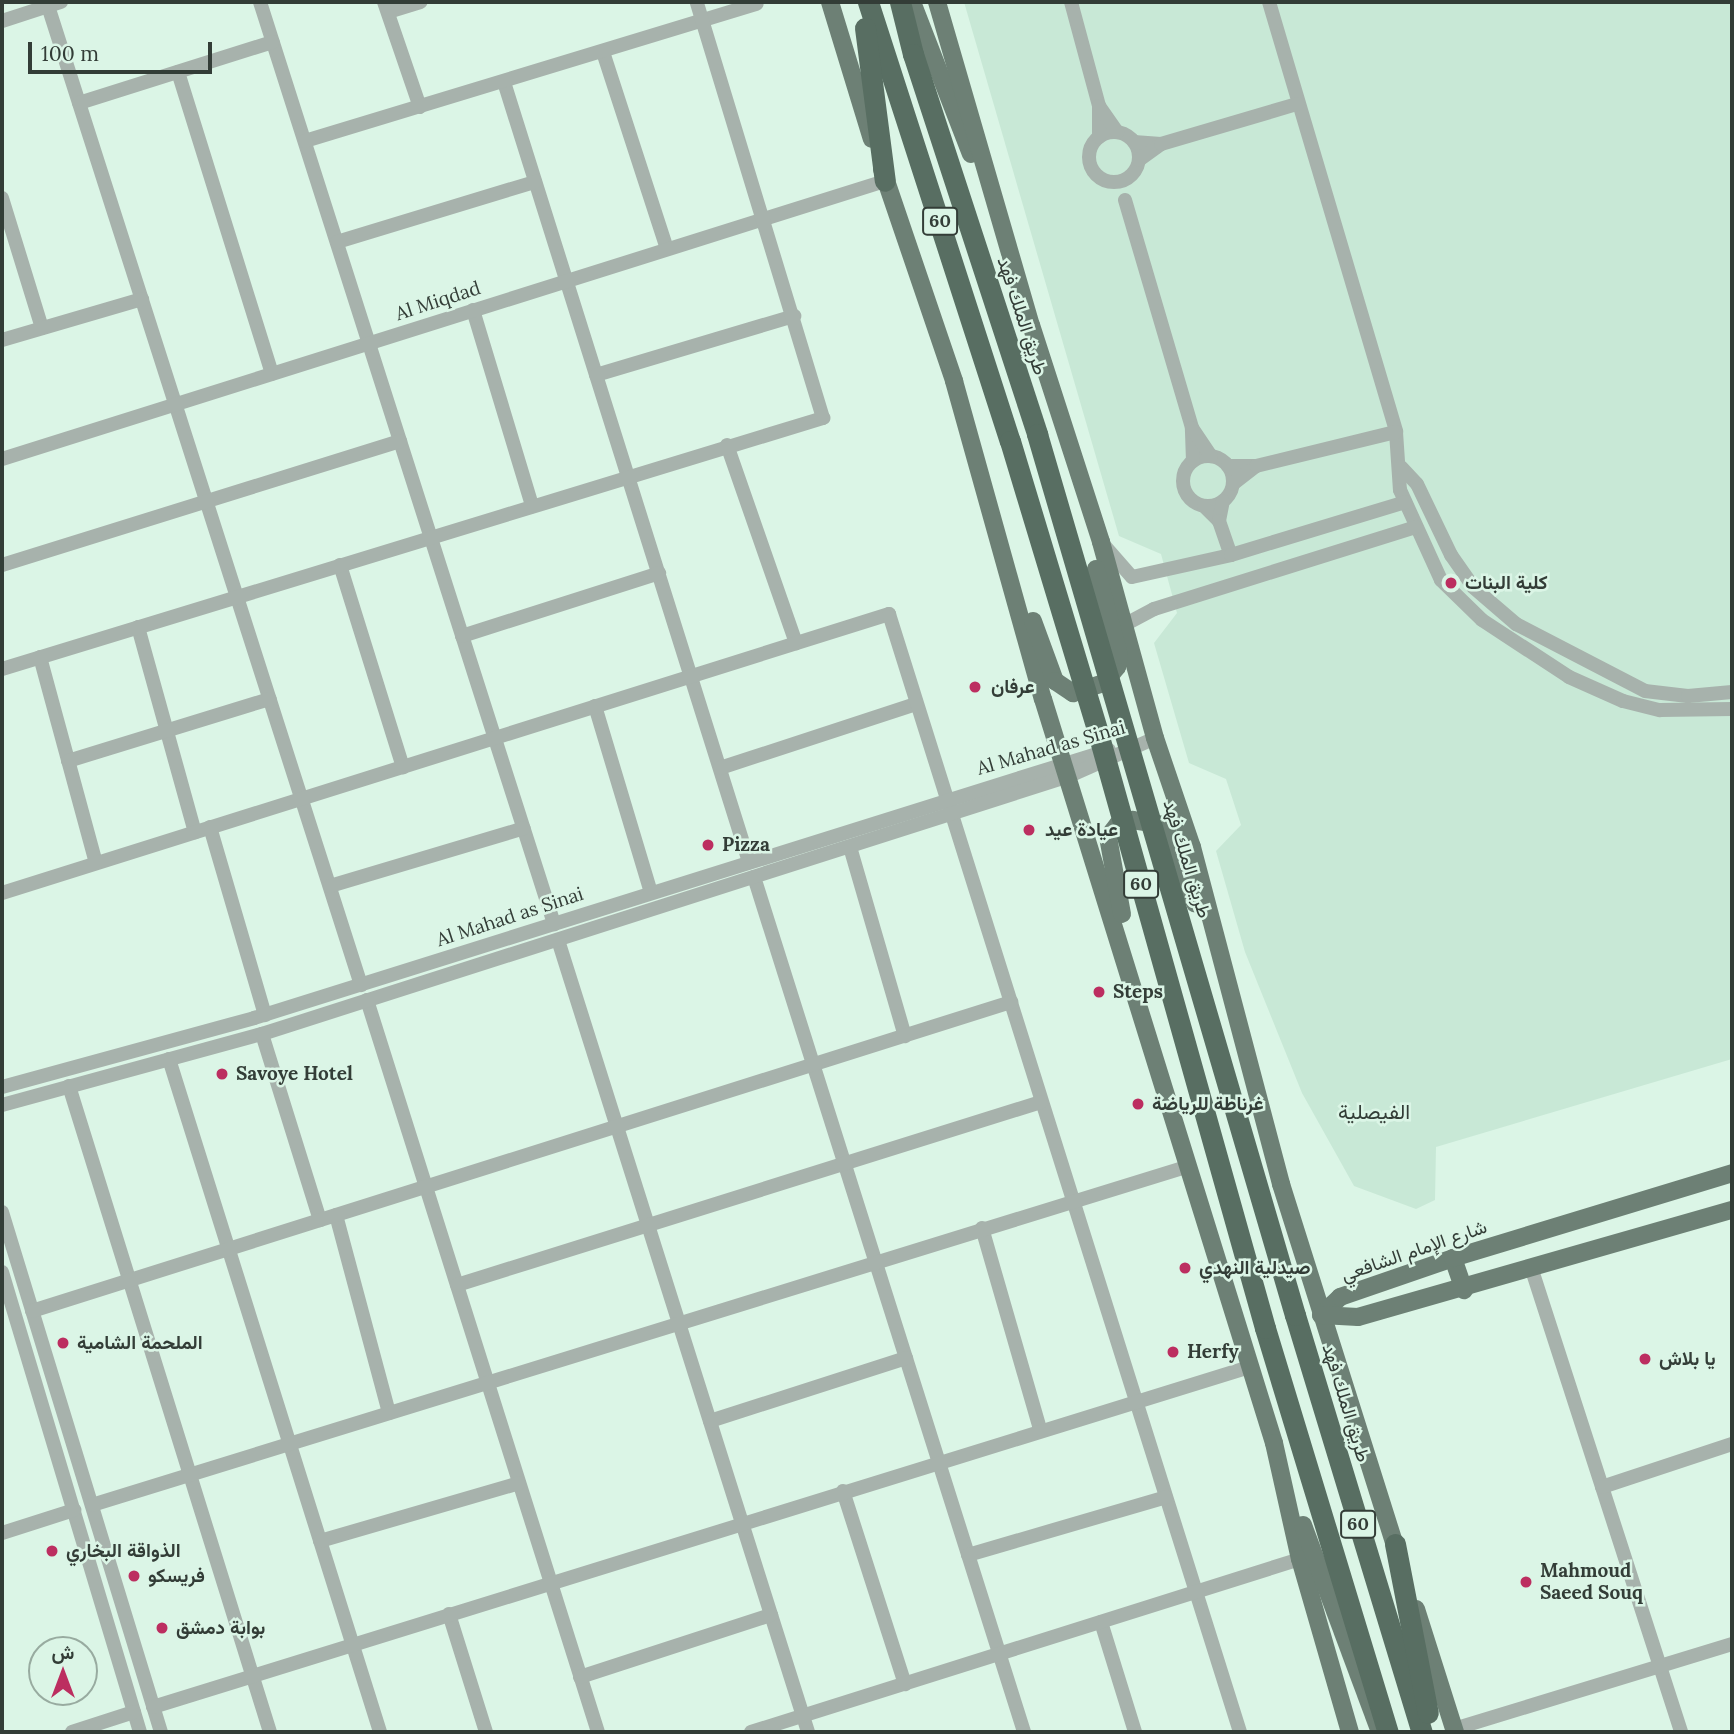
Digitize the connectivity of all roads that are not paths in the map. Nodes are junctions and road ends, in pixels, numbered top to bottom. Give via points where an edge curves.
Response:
1 (260, 2) edge
2 (420, 2) edge
3 (697, 2) edge
4 (830, 2) edge
5 (860, 2) edge
6 (868, 2) edge
7 (900, 2) edge
8 (912, 2) edge
9 (937, 2) edge
10 (1071, 2) edge
11 (1269, 2) edge
12 (55, 4) edge
13 (757, 4) dead end
14 (386, 7) edge
15 (2, 21) edge
16 (703, 21) junction
17 (273, 43) junction
18 (603, 52) junction
19 (178, 72) junction
20 (504, 82) junction
21 (79, 103) junction
22 (1297, 104) junction
23 (1100, 106) junction
24 (420, 107) junction
25 (1117, 132) junction
26 (1098, 136) junction
27 (304, 141) junction
28 (1134, 142) junction
29 (1161, 144) junction
30 (1139, 160) junction
31 (1129, 177) junction
32 (886, 181) junction
33 (535, 182) junction
34 (1110, 182) junction
35 (2, 198) edge
36 (1125, 200) junction
37 (764, 219) junction
38 (337, 242) junction
39 (1009, 248) junction
40 (667, 249) junction
41 (567, 281) junction
42 (142, 299) junction
43 (473, 310) junction
44 (794, 316) junction
45 (42, 328) junction
46 (2, 340) edge
47 (369, 343) junction
48 (272, 374) junction
49 (596, 375) junction
50 (176, 404) junction
51 (1192, 428) junction
52 (1396, 432) junction
53 (400, 441) junction
54 (727, 445) junction
55 (1211, 456) junction
56 (2, 459) edge
57 (1193, 461) junction
58 (1228, 466) junction
59 (1256, 466) junction
60 (1401, 467) junction
61 (1079, 473) junction
62 (628, 477) junction
63 (1233, 484) junction
64 (206, 501) junction
65 (1223, 501) junction
66 (1405, 502) junction
67 (532, 506) junction
68 (1204, 506) junction
69 (1219, 521) junction
70 (995, 523) junction
71 (1415, 527) junction
72 (431, 537) junction
73 (1101, 542) junction
74 (1231, 555) junction
75 (2, 565) edge
76 (340, 565) junction
77 (659, 573) junction
78 (237, 597) junction
79 (1125, 625) junction
80 (138, 627) junction
81 (462, 636) junction
82 (796, 643) junction
83 (1565, 652) junction
84 (40, 657) junction
85 (1554, 668) junction
86 (2, 669) edge
87 (691, 676) junction
88 (1732, 692) edge
89 (270, 699) junction
90 (916, 704) junction
91 (595, 706) junction
92 (1732, 709) edge
93 (168, 730) junction
94 (495, 738) junction
95 (1155, 738) junction
96 (68, 761) junction
97 (403, 767) junction
98 (720, 768) junction
99 (1066, 769) junction
100 (302, 799) junction
101 (946, 800) junction
102 (950, 815) junction
103 (210, 827) junction
104 (524, 828) junction
105 (195, 832) junction
106 (850, 847) junction
107 (749, 862) junction
108 (96, 863) junction
109 (754, 877) junction
110 (330, 886) junction
111 (2, 893) edge
112 (651, 893) junction
113 (554, 923) junction
114 (558, 940) junction
115 (487, 944) junction
116 (493, 960) junction
117 (361, 985) junction
118 (367, 1000) junction
119 (1011, 1002) junction
120 (265, 1015) junction
121 (1235, 1023) junction
122 (262, 1034) junction
123 (905, 1036) junction
124 (169, 1059) junction
125 (813, 1066) junction
126 (1162, 1083) junction
127 (69, 1086) junction
128 (2, 1087) edge
129 (1041, 1102) junction
130 (2, 1105) edge
131 (617, 1127) junction
132 (844, 1164) junction
133 (1189, 1166) junction
134 (1732, 1173) edge
135 (426, 1187) junction
136 (1072, 1199) junction
137 (1732, 1210) edge
138 (2, 1212) edge
139 (336, 1215) junction
140 (320, 1220) junction
141 (648, 1225) junction
142 (982, 1228) junction
143 (228, 1249) junction
144 (1453, 1258) junction
145 (875, 1261) junction
146 (1531, 1267) junction
147 (2, 1272) edge
148 (129, 1280) junction
149 (457, 1285) junction
150 (1464, 1290) junction
151 (32, 1311) junction
152 (1321, 1315) junction
153 (9, 1319) edge
154 (679, 1322) junction
155 (906, 1358) junction
156 (1250, 1367) junction
157 (488, 1382) junction
158 (1135, 1399) junction
159 (389, 1413) junction
160 (710, 1421) junction
161 (1040, 1429) junction
162 (1274, 1443) junction
163 (289, 1444) junction
164 (1732, 1444) edge
165 (939, 1461) junction
166 (190, 1475) junction
167 (519, 1483) junction
168 (1602, 1487) junction
169 (843, 1491) junction
170 (1166, 1497) junction
171 (92, 1505) junction
172 (74, 1510) junction
173 (742, 1522) junction
174 (2, 1532) edge
175 (320, 1541) junction
176 (1395, 1544) junction
177 (968, 1555) junction
178 (1300, 1559) junction
179 (551, 1582) junction
180 (1196, 1592) junction
181 (449, 1614) junction
182 (771, 1615) junction
183 (1101, 1622) junction
184 (353, 1644) junction
185 (1732, 1644) edge
186 (1000, 1654) junction
187 (1660, 1667) junction
188 (252, 1676) junction
189 (580, 1676) junction
190 (905, 1684) junction
191 (153, 1706) junction
192 (134, 1712) junction
193 (803, 1716) junction
194 (1455, 1731) edge
195 (72, 1732) edge
196 (140, 1732) edge
197 (161, 1732) edge
198 (270, 1732) edge
199 (380, 1732) edge
200 (486, 1732) edge
201 (598, 1732) edge
202 (751, 1732) edge
203 (808, 1732) edge
204 (1024, 1732) edge
205 (1135, 1732) edge
206 (1240, 1732) edge
207 (1350, 1732) edge
208 (1380, 1732) edge
209 (1388, 1732) edge
210 (1422, 1732) edge
211 (1432, 1732) edge
212 (1681, 1732) edge

1 - 17 street
2 - 14 street
3 - 16 street
4 - 32 main road
5 - 32 highway
6 - 209 highway, 60, bridge via 1010,441 1098,733 1265,1328
7 - 210 highway, طريق الملك فهد / 60, bridge via 1037,434
8 - 39 main road
9 - 39 main road
10 - 23 street
11 - 22 street
12 - 15 street
12 - 21 street
13 - 16 street
14 - 24 street
16 - 18 street
16 - 37 street
17 - 19 street
17 - 27 street
18 - 20 street
18 - 40 street
19 - 21 street
19 - 48 street
20 - 24 street
20 - 33 street
21 - 42 street
22 - 29 street
22 - 52 street
23 - 25 street
23 - 26 street
24 - 27 street
25 - 26 street
25 - 28 street
26 - 34 street via 1089,163
27 - 38 street
28 - 29 street
28 - 30 street
29 - 30 street
30 - 31 street
31 - 34 street
31 - 36 street
32 - 37 street, Al Miqdad
32 - 70 main road via 954,381
33 - 38 street
33 - 41 street
34 - 36 street
35 - 45 street
36 - 51 street
37 - 40 street, Al Miqdad
37 - 44 street
38 - 47 street
39 - 61 main road
40 - 41 street, Al Miqdad
41 - 43 street, Al Miqdad
41 - 49 street
42 - 45 street
42 - 50 street
43 - 47 street, Al Miqdad
43 - 67 street
44 - 49 street
44 - 54 street via 823,418
45 - 46 street
47 - 48 street, Al Miqdad
47 - 53 street
48 - 50 street, Al Miqdad
49 - 62 street
50 - 56 street, Al Miqdad
50 - 64 street
51 - 55 street
51 - 57 street
52 - 59 street
52 - 60 street
53 - 64 street
53 - 72 street
54 - 62 street
54 - 82 street
55 - 57 street
55 - 58 street
57 - 68 street via 1183,477 1183,487 1187,496
58 - 59 street
58 - 63 street
59 - 63 street
60 - 66 street
60 - 83 street via 1417,484 1451,555 1473,587 1516,624
61 - 70 main road via 1095,564 1119,655 1117,667 1096,689 1073,694 1055,681
61 - 73 main road
62 - 67 street
62 - 77 street
63 - 65 street
64 - 75 street
64 - 78 street
65 - 68 street
65 - 69 street
66 - 71 street
66 - 74 street
67 - 72 street
68 - 69 street
69 - 74 street
70 - 99 main road
71 - 79 street via 1154,609
71 - 85 street via 1441,580 1482,621
72 - 76 street
72 - 81 street
73 - 74 street via 1132,577
73 - 79 main road
76 - 78 street
76 - 97 street
77 - 81 street
77 - 87 street
78 - 80 street
78 - 89 street
79 - 95 main road
80 - 84 street
80 - 93 street
81 - 94 street
82 - 87 street
82 - 90 street via 889,614
83 - 85 street
83 - 88 street via 1646,691 1688,696
84 - 86 street
84 - 96 street
85 - 92 street via 1635,704 1701,712
87 - 91 street
87 - 98 street
89 - 93 street
89 - 100 street
90 - 98 street
90 - 101 street
91 - 94 street
91 - 112 street
93 - 96 street
93 - 105 street
94 - 97 street
94 - 104 street
95 - 99 street, Al Mahad as Sinai
95 - 121 main road via 1192,848
96 - 108 street
97 - 100 street
98 - 107 street
99 - 101 street, Al Mahad as Sinai
99 - 102 street, Al Mahad as Sinai
99 - 126 main road
100 - 103 street
100 - 110 street
101 - 102 street
101 - 107 street, Al Mahad as Sinai
102 - 106 street, Al Mahad as Sinai
102 - 119 street
103 - 105 street
103 - 120 street
104 - 110 street
104 - 113 street
105 - 108 street
106 - 109 street, Al Mahad as Sinai
106 - 123 street
107 - 112 street, Al Mahad as Sinai
108 - 111 street
109 - 114 street, Al Mahad as Sinai
109 - 125 street
110 - 117 street
112 - 113 street, Al Mahad as Sinai
113 - 115 street, Al Mahad as Sinai
114 - 116 street, Al Mahad as Sinai
114 - 131 street
115 - 116 street
115 - 117 street, Al Mahad as Sinai
116 - 118 street, Al Mahad as Sinai
117 - 120 street, Al Mahad as Sinai
118 - 122 street, Al Mahad as Sinai
118 - 135 street
119 - 123 street
119 - 129 street
120 - 128 street, Al Mahad as Sinai
121 - 126 main road via 1173,839 1164,825 1145,820 1118,824 1108,837 1108,855
121 - 152 main road
122 - 124 street, Al Mahad as Sinai
122 - 140 street
123 - 125 street
124 - 127 street, Al Mahad as Sinai
124 - 143 street
125 - 131 street
125 - 132 street
126 - 133 main road
127 - 130 street, Al Mahad as Sinai
127 - 148 street
129 - 132 street
129 - 136 street
131 - 135 street
131 - 141 street
132 - 141 street
132 - 145 street
133 - 136 street
133 - 156 main road
134 - 144 main road, شارع الإمام الشافعي
135 - 139 street
135 - 149 street
136 - 142 street
136 - 158 street
137 - 146 main road
138 - 151 street
139 - 140 street
139 - 159 street
140 - 143 street
141 - 149 street
141 - 154 street
142 - 145 street
142 - 161 street
143 - 148 street
143 - 163 street
144 - 150 main road
144 - 152 main road, شارع الإمام الشافعي via 1340,1297
145 - 154 street
145 - 155 street
146 - 150 main road
146 - 168 street
147 - 153 street
148 - 151 street
148 - 166 street
149 - 157 street
150 - 152 main road via 1358,1317
151 - 171 street
152 - 176 main road
153 - 172 street
154 - 157 street
154 - 160 street
155 - 160 street
155 - 165 street
156 - 158 street
156 - 162 main road
157 - 159 street
157 - 167 street
158 - 161 street
158 - 170 street
159 - 163 street
160 - 173 street
161 - 165 street
162 - 178 main road
162 - 208 main road via 1356,1678
163 - 166 street
163 - 175 street
164 - 168 street
165 - 169 street
165 - 177 street
166 - 171 street
166 - 188 street
167 - 175 street
167 - 179 street
168 - 187 street
169 - 173 street
169 - 190 street
170 - 177 street
170 - 180 street
171 - 191 street
172 - 174 street
172 - 192 street
173 - 179 street
173 - 182 street
175 - 184 street
176 - 194 main road
176 - 211 highway
177 - 186 street
178 - 180 street
178 - 207 main road
179 - 181 street
179 - 189 street
180 - 183 street
180 - 206 street
181 - 184 street
181 - 200 street
182 - 189 street
182 - 193 street
183 - 186 street
183 - 205 street
184 - 188 street
184 - 199 street
185 - 187 street
186 - 190 street
186 - 204 street
187 - 194 street
187 - 212 street
188 - 191 street
188 - 198 street
189 - 201 street
190 - 193 street
191 - 197 street
192 - 195 street
192 - 196 street
193 - 202 street
193 - 203 street

